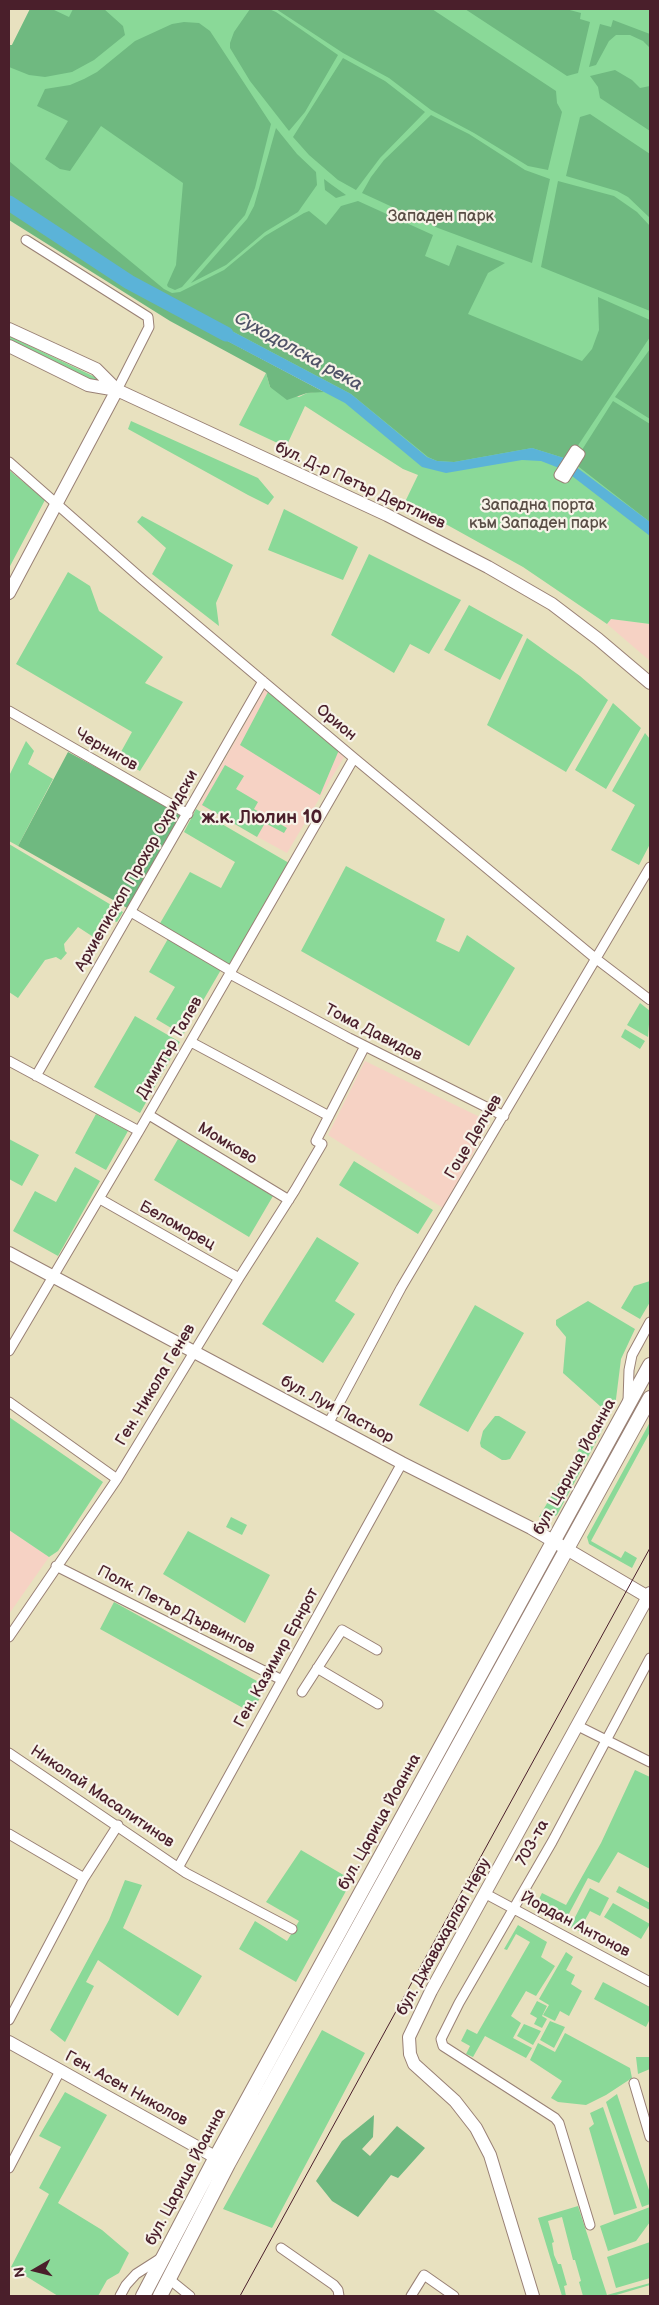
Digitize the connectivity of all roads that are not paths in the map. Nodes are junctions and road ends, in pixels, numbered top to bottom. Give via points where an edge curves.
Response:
1 (26, 240) dead end
2 (9, 329) edge
3 (9, 346) edge
4 (117, 390) junction
5 (9, 462) edge
6 (57, 504) junction
7 (9, 592) edge
8 (263, 681) junction
9 (650, 683) edge
10 (9, 711) edge
11 (354, 758) junction
12 (188, 814) junction
13 (650, 867) edge
14 (132, 912) junction
15 (595, 958) junction
16 (230, 972) junction
17 (650, 1000) edge
18 (190, 1042) junction
19 (365, 1046) junction
20 (9, 1061) edge
21 (36, 1076) junction
22 (149, 1115) junction
23 (329, 1116) junction
24 (504, 1116) junction
25 (139, 1131) junction
26 (100, 1199) junction
27 (289, 1200) junction
28 (9, 1253) edge
29 (54, 1276) junction
30 (239, 1278) junction
31 (650, 1322) edge
32 (9, 1351) edge
33 (194, 1352) junction
34 (650, 1365) edge
35 (650, 1398) edge
36 (9, 1402) edge
37 (628, 1406) junction
38 (328, 1424) junction
39 (402, 1463) junction
40 (117, 1479) junction
41 (554, 1542) junction
42 (567, 1549) junction
43 (56, 1566) junction
44 (649, 1595) edge
45 (9, 1637) edge
46 (377, 1650) dead end
47 (650, 1658) edge
48 (317, 1668) junction
49 (282, 1680) junction
50 (302, 1692) dead end
51 (378, 1704) dead end
52 (578, 1726) junction
53 (606, 1741) junction
54 (9, 1753) edge
55 (650, 1762) edge
56 (118, 1826) junction
57 (9, 1834) edge
58 (179, 1866) junction
59 (84, 1878) junction
60 (486, 1894) junction
61 (514, 1909) junction
62 (292, 1929) dead end
63 (650, 1982) edge
64 (9, 2020) edge
65 (9, 2042) edge
66 (60, 2071) junction
67 (634, 2083) dead end
68 (650, 2137) edge
69 (216, 2157) junction
70 (228, 2164) junction
71 (9, 2168) edge
72 (590, 2225) dead end
73 (281, 2248) dead end
74 (165, 2255) junction
75 (169, 2279) junction
76 (120, 2296) edge
77 (143, 2296) edge
78 (160, 2296) edge
79 (190, 2296) edge
80 (339, 2296) edge
81 (411, 2296) edge
82 (454, 2296) edge
83 (533, 2296) edge

1 - 4 street via 148,317 149,327
2 - 4 street, бул. Д-р Петър Дертлиев via 96,370
3 - 4 street, бул. Д-р Петър Дертлиев via 88,385
4 - 6 street
4 - 9 street, бул. Д-р Петър Дертлиев via 388,515 488,567 559,609
5 - 6 street, Орион
6 - 7 street
6 - 8 street, Орион
8 - 11 street, Орион
8 - 12 street, Архиепископ Прохор Охридски
10 - 12 street, Чернигов
11 - 15 street, Орион
11 - 16 street, Димитър Талев
12 - 14 street, Архиепископ Прохор Охридски
13 - 15 street, Гоце Делчев
14 - 16 street, Тома Давидов
14 - 21 street, Архиепископ Прохор Охридски
15 - 17 street, Орион
15 - 24 street, Гоце Делчев
16 - 18 street, Димитър Талев
16 - 19 street, Тома Давидов
18 - 22 street, Димитър Талев
18 - 23 street
19 - 23 street, Ген. Никола Генев
19 - 24 street, Тома Давидов
20 - 21 street
21 - 25 street
22 - 25 street, Димитър Талев
22 - 27 street, Момково
23 - 27 street, Ген. Никола Генев via 319,1143
24 - 38 street, Гоце Делчев via 401,1288
25 - 26 street, Димитър Талев
26 - 29 street, Димитър Талев
26 - 30 street, Беломорец
27 - 30 street, Ген. Никола Генев
28 - 29 street, бул. Луи Пастьор
29 - 32 street, Димитър Талев
29 - 33 street, бул. Луи Пастьор
30 - 33 street, Ген. Никола Генев
31 - 37 street via 632,1355
33 - 38 street, бул. Луи Пастьор
33 - 40 street, Ген. Никола Генев
34 - 37 main road, бул. Царица Йоанна
35 - 42 main road, бул. Царица Йоанна
36 - 40 street
37 - 41 main road, бул. Царица Йоанна
38 - 39 street, бул. Луи Пастьор
39 - 41 street, бул. Луи Пастьор
39 - 49 street, Ген. Казимир Ернрот
40 - 43 street, Ген. Никола Генев
41 - 42 street, бул. Луи Пастьор
41 - 69 main road, бул. Царица Йоанна
42 - 44 street, бул. Луи Пастьор
42 - 70 main road, бул. Царица Йоанна
43 - 45 street, Ген. Никола Генев
43 - 49 street, Полк. Петър Дървингов
44 - 52 street, бул. Джавахарлал Неру
46 - 48 street via 342,1630
47 - 53 street, 703-та
48 - 50 street
48 - 51 street
49 - 58 street, Ген. Казимир Ернрот
52 - 53 street
52 - 60 street, бул. Джавахарлал Неру
53 - 55 street
53 - 61 street, 703-та
54 - 56 street, Николай Масалитинов
56 - 58 street, Николай Масалитинов
56 - 59 street
57 - 59 street
58 - 62 street, Николай Масалитинов via 186,1873
59 - 64 street
60 - 61 street, Йордан Антонов
60 - 83 street, бул. Джавахарлал Неру via 415,2022 408,2045 414,2064 455,2101 476,2128 490,2155
61 - 63 street, Йордан Антонов
61 - 72 street, 703-та via 459,2003 441,2041 443,2046 555,2118
65 - 66 street, Ген. Асен Николов
66 - 69 street, Ген. Асен Николов
66 - 71 street
67 - 68 street
69 - 70 street, Ген. Асен Николов
69 - 74 main road, бул. Царица Йоанна
70 - 75 main road, бул. Царица Йоанна
73 - 80 street via 334,2285
74 - 76 street via 136,2274
74 - 77 main road, бул. Царица Йоанна
75 - 78 main road, бул. Царица Йоанна
75 - 79 street
81 - 82 street via 424,2275

